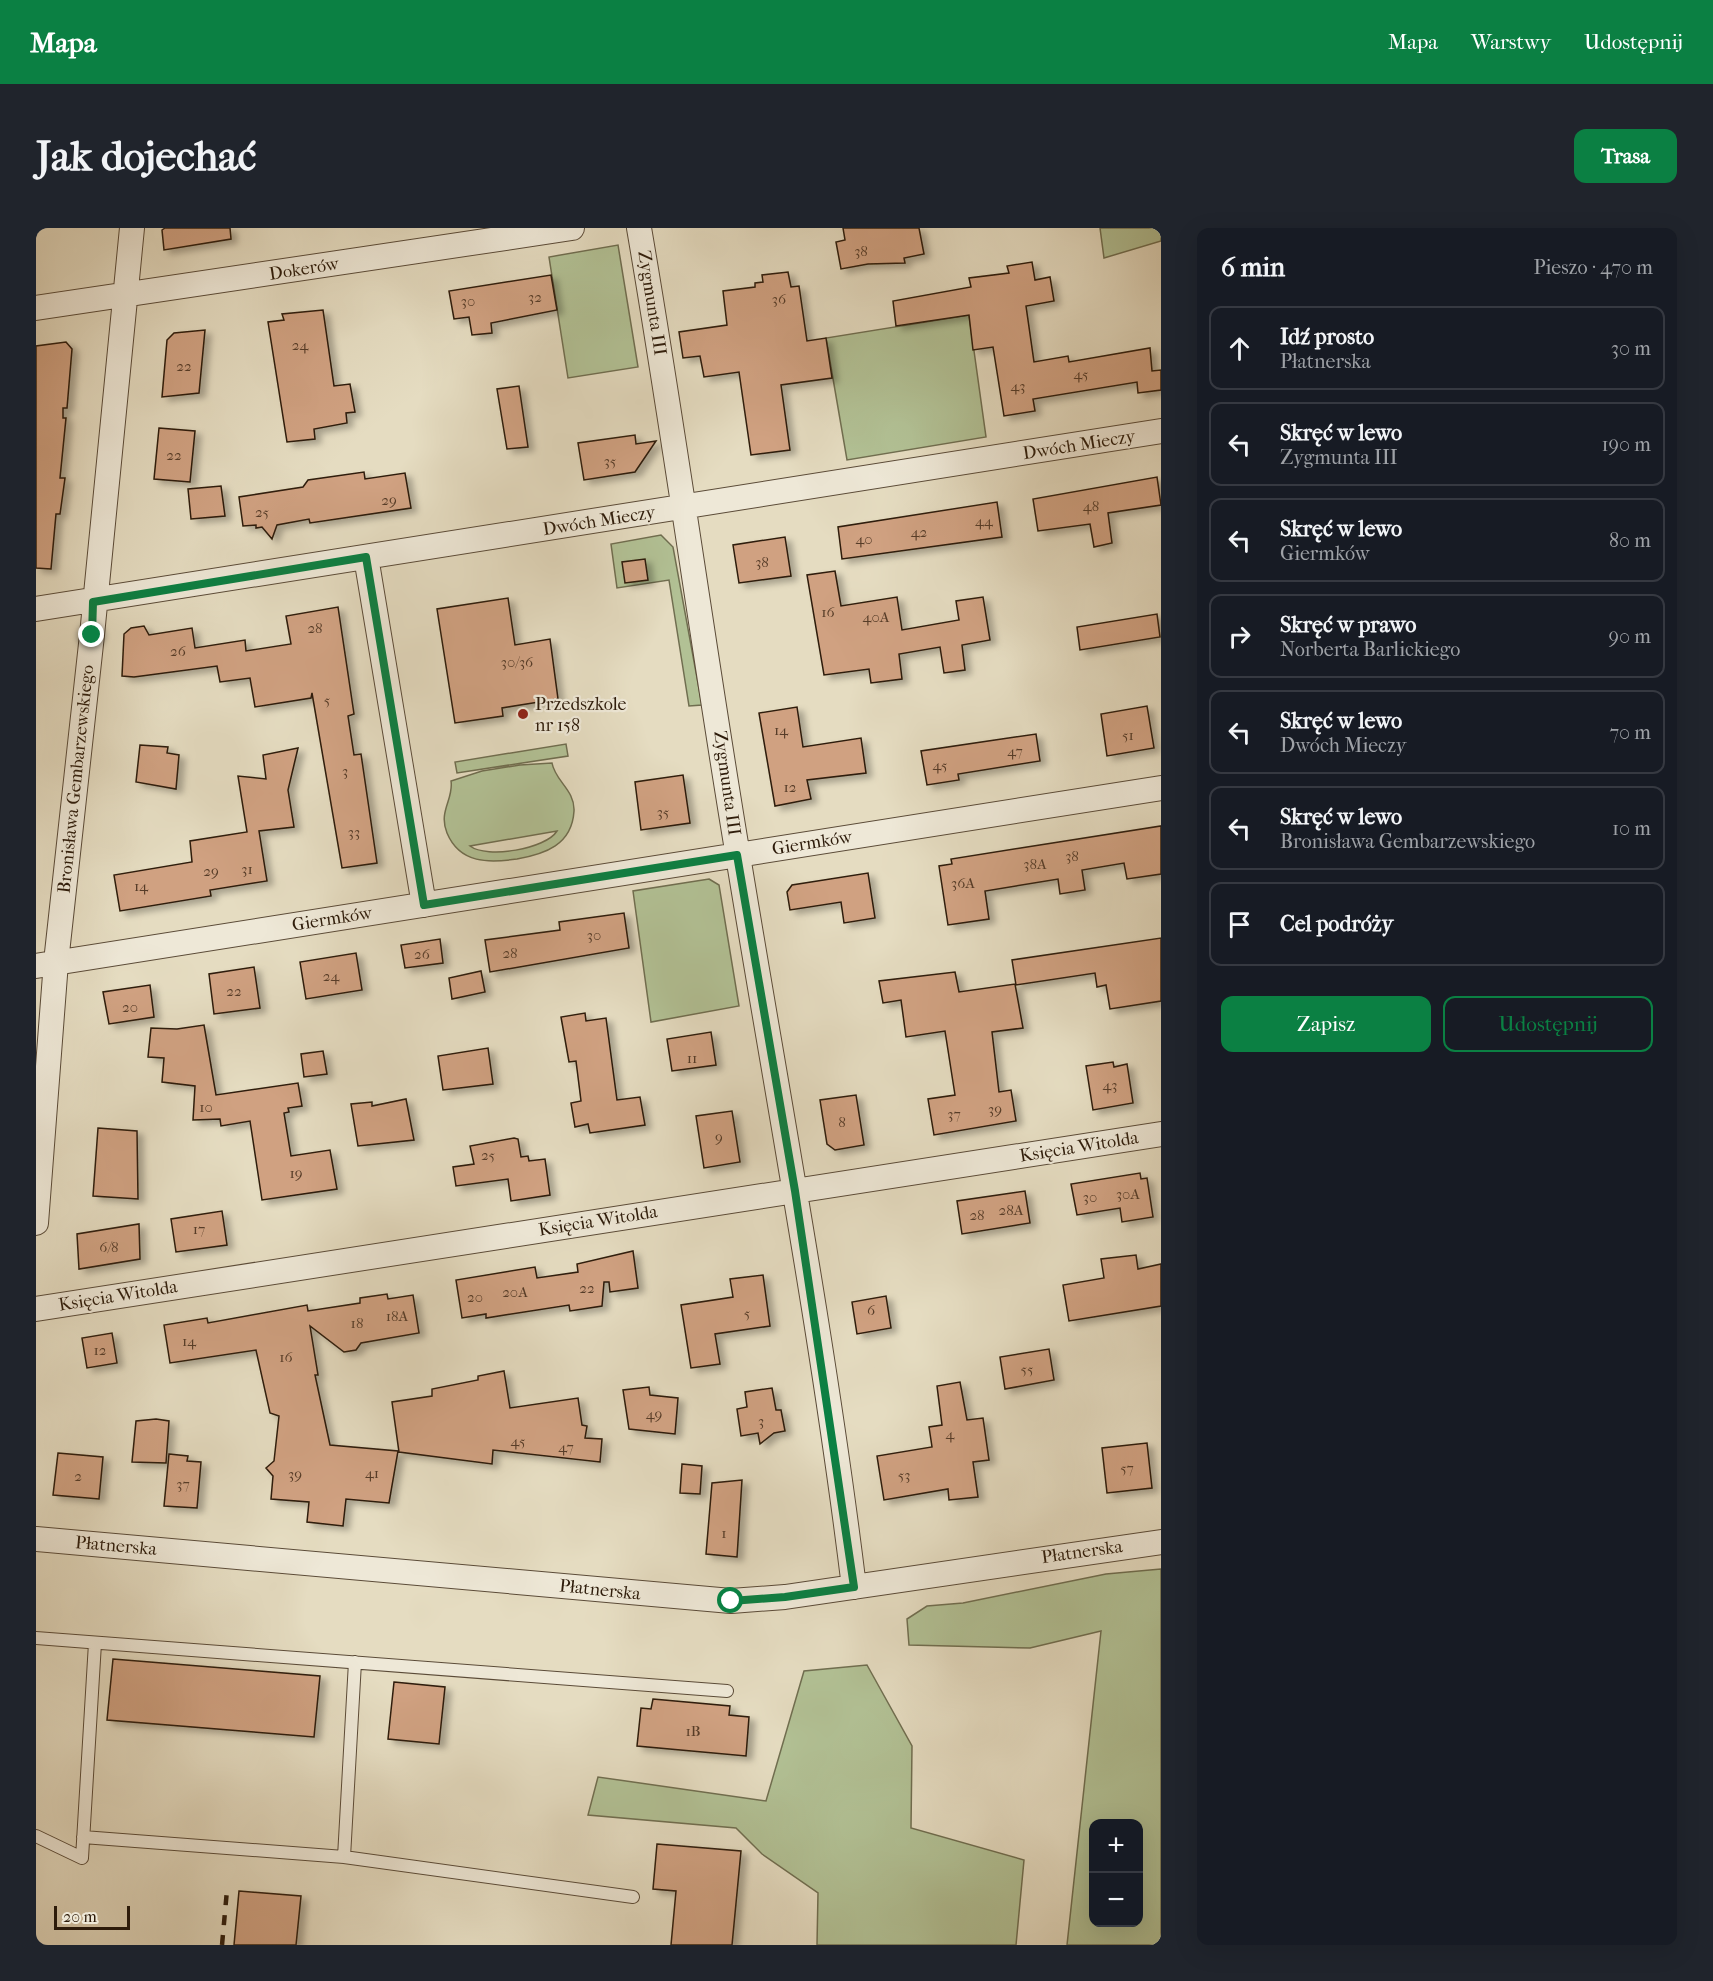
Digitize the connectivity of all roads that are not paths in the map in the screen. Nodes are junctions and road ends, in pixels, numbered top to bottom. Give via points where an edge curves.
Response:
1 (132, 228) edge
2 (572, 228) edge
3 (639, 228) edge
4 (125, 295) junction
5 (36, 308) edge
6 (1161, 432) edge
7 (685, 507) junction
8 (366, 557) junction
9 (93, 602) junction
10 (36, 609) edge
11 (1161, 788) edge
12 (737, 855) junction
13 (424, 905) junction
14 (46, 964) edge
15 (1161, 1134) edge
16 (795, 1191) junction
17 (36, 1223) edge
18 (36, 1309) edge
19 (36, 1539) edge
20 (1161, 1542) edge
21 (854, 1587) junction
22 (36, 1638) edge
23 (96, 1643) junction
24 (355, 1662) junction
25 (727, 1691) dead end
26 (36, 1836) edge
27 (83, 1837) junction
28 (344, 1857) junction
29 (633, 1897) dead end

1 - 4 street, Bronisława Gembarzewskiego
2 - 4 street, Dokerów
3 - 7 street, Zygmunta III
4 - 5 street, Dokerów
4 - 9 street, Bronisława Gembarzewskiego
6 - 7 street, Dwóch Mieczy
7 - 8 street, Dwóch Mieczy
7 - 12 street, Zygmunta III
8 - 9 street, Dwóch Mieczy
8 - 13 street
9 - 10 street, Dwóch Mieczy
9 - 14 street, Bronisława Gembarzewskiego
11 - 12 street, Giermków
12 - 13 street, Giermków
12 - 16 street, Zygmunta III
13 - 14 street, Giermków
14 - 17 street, Bronisława Gembarzewskiego
15 - 16 street, Księcia Witolda
16 - 18 street, Księcia Witolda
16 - 21 street, Zygmunta III
19 - 21 street, Płatnerska via 731,1601
20 - 21 street, Płatnerska
22 - 23 lane
23 - 24 lane
23 - 27 lane
24 - 25 lane
24 - 28 lane
26 - 27 lane via 82,1858
27 - 28 lane
28 - 29 lane

